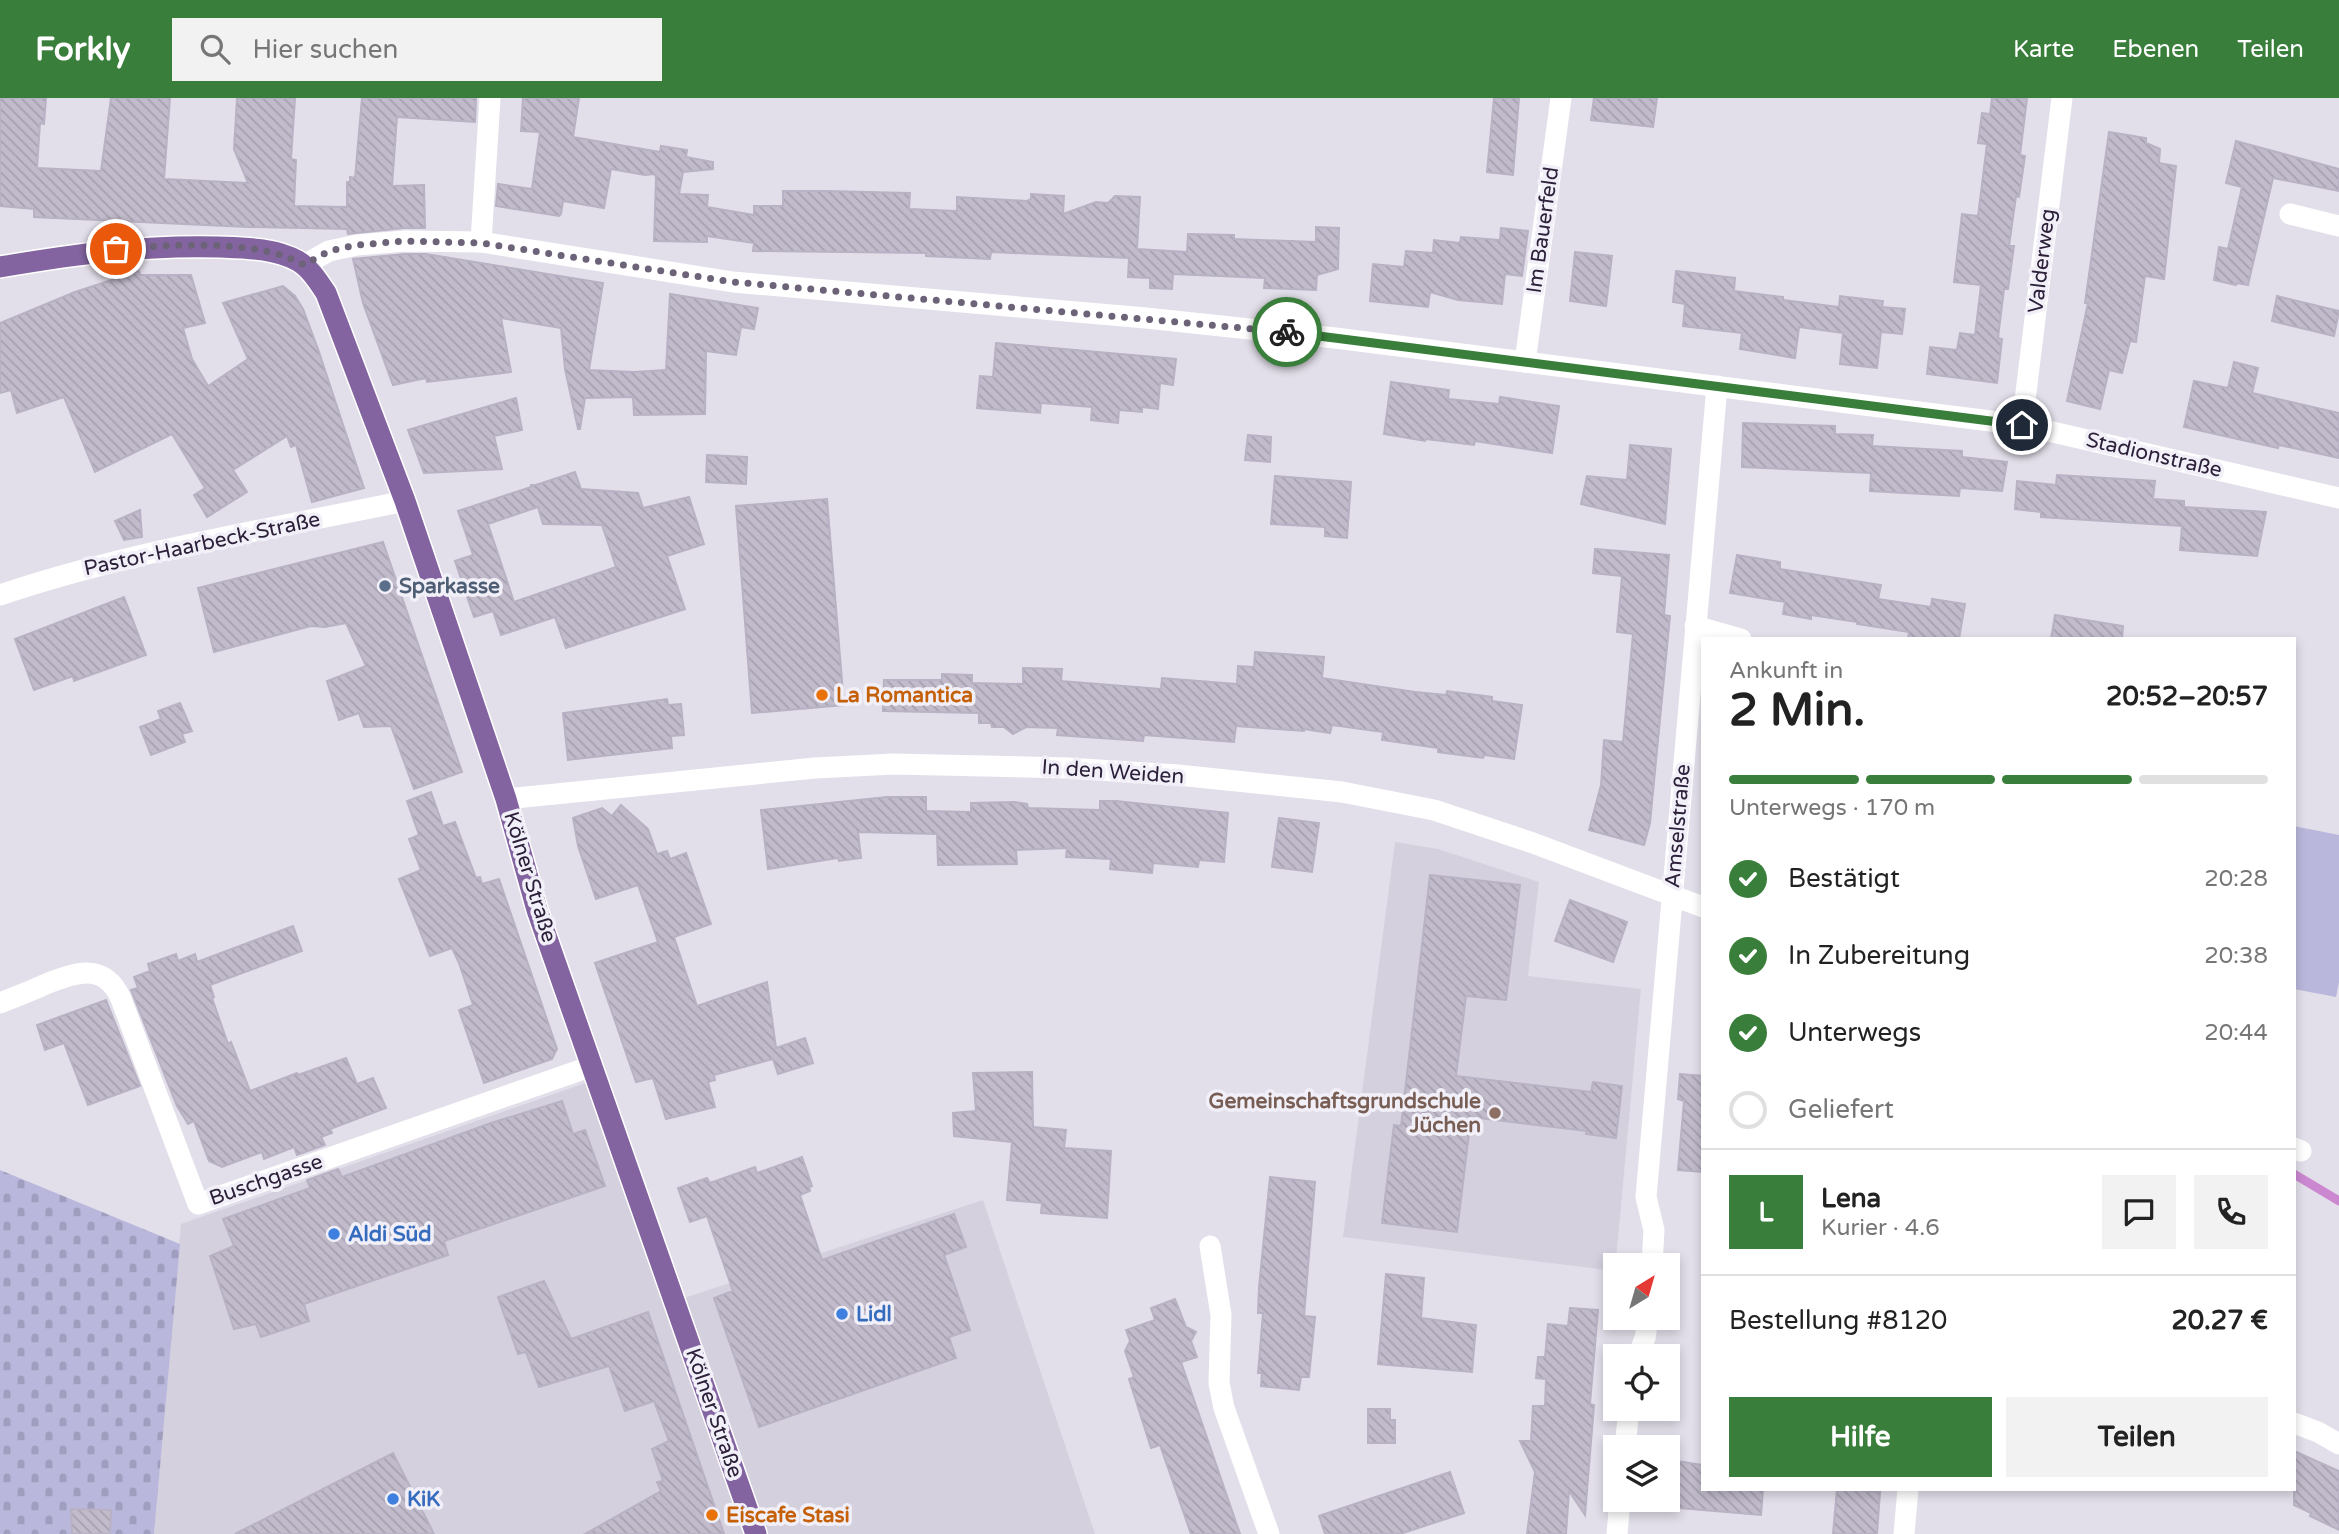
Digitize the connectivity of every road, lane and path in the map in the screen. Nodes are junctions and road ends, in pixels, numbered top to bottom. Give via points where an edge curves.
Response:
1 (491, 98) edge
2 (1561, 98) edge
3 (2062, 98) edge
4 (2290, 214) dead end
5 (2339, 226) edge
6 (481, 243) junction
7 (304, 265) junction
8 (0, 267) edge
9 (1525, 362) junction
10 (1717, 386) junction
11 (2022, 425) junction
12 (2339, 498) edge
13 (405, 501) junction
14 (0, 594) edge
15 (1695, 626) junction
16 (1734, 637) edge
17 (506, 799) junction
18 (1672, 896) junction
19 (1701, 906) edge
20 (0, 1003) edge
21 (592, 1066) junction
22 (1210, 1246) dead end
23 (1653, 1253) edge
24 (2296, 1424) edge
25 (2339, 1444) edge
26 (1908, 1491) edge
27 (1619, 1512) edge
28 (756, 1534) edge
29 (1269, 1534) edge
30 (1617, 1534) edge
31 (1904, 1534) edge

1 - 6 street
2 - 9 street, Im Bauerfeld
3 - 11 street, Valderweg
4 - 5 street
6 - 7 street, Stadionstraße via 357,245 329,251
6 - 9 street, Stadionstraße via 733,282 1226,326
7 - 8 main road via 267,251 199,246 90,252
7 - 13 main road, Kölner Straße via 331,306
9 - 10 street, Stadionstraße
10 - 11 street, Stadionstraße
10 - 15 street, Amselstraße
11 - 12 street, Stadionstraße
13 - 14 street, Pastor-Haarbeck-Straße via 132,558
13 - 17 main road, Kölner Straße
15 - 16 street
15 - 18 street, Amselstraße
17 - 18 street, In den Weiden via 894,764 1042,766 1178,775 1342,792 1434,810
17 - 21 main road, Kölner Straße via 537,910
18 - 19 street, In den Weiden
18 - 23 street, Amselstraße via 1646,1197 1654,1230
20 - 21 street, Buschgasse via 77,973 100,975 113,985 198,1204
21 - 28 main road, Kölner Straße
22 - 29 street via 1222,1315 1219,1383 1224,1408
24 - 25 street
26 - 31 street
27 - 30 street

